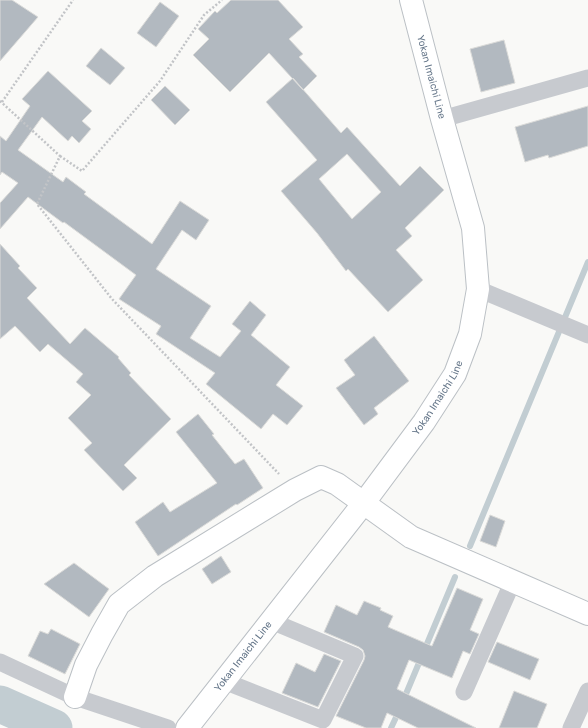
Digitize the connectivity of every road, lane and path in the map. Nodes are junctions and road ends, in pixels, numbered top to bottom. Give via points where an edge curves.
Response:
1 (73, 0) edge
2 (222, 0) edge
3 (411, 0) edge
4 (588, 78) edge
5 (1, 101) edge
6 (442, 119) junction
7 (60, 156) junction
8 (478, 290) junction
9 (588, 335) edge
10 (295, 490) junction
11 (363, 504) junction
12 (513, 581) junction
13 (588, 614) edge
14 (271, 621) junction
15 (0, 662) edge
16 (224, 680) junction
17 (588, 691) edge
18 (464, 692) dead end
19 (75, 697) junction
20 (168, 728) edge
21 (187, 728) edge
22 (571, 728) edge

1 - 5 path
2 - 7 path via 204,15 160,81 82,171
3 - 6 main road, Yokan Imaichi Line
4 - 6 street
5 - 7 path
6 - 8 main road, Yokan Imaichi Line via 474,228
7 - 10 path via 37,204 112,299
8 - 9 street
8 - 11 main road, Yokan Imaichi Line via 470,334 455,374 424,422
10 - 11 main road via 321,477 337,484
10 - 19 main road via 155,576 119,604 86,665
11 - 12 main road via 411,537
11 - 14 main road, Yokan Imaichi Line
12 - 13 main road
12 - 18 street
14 - 16 main road, Yokan Imaichi Line
14 - 16 street via 355,656 323,720
15 - 19 street
16 - 21 main road, Yokan Imaichi Line
17 - 22 street
19 - 20 street

